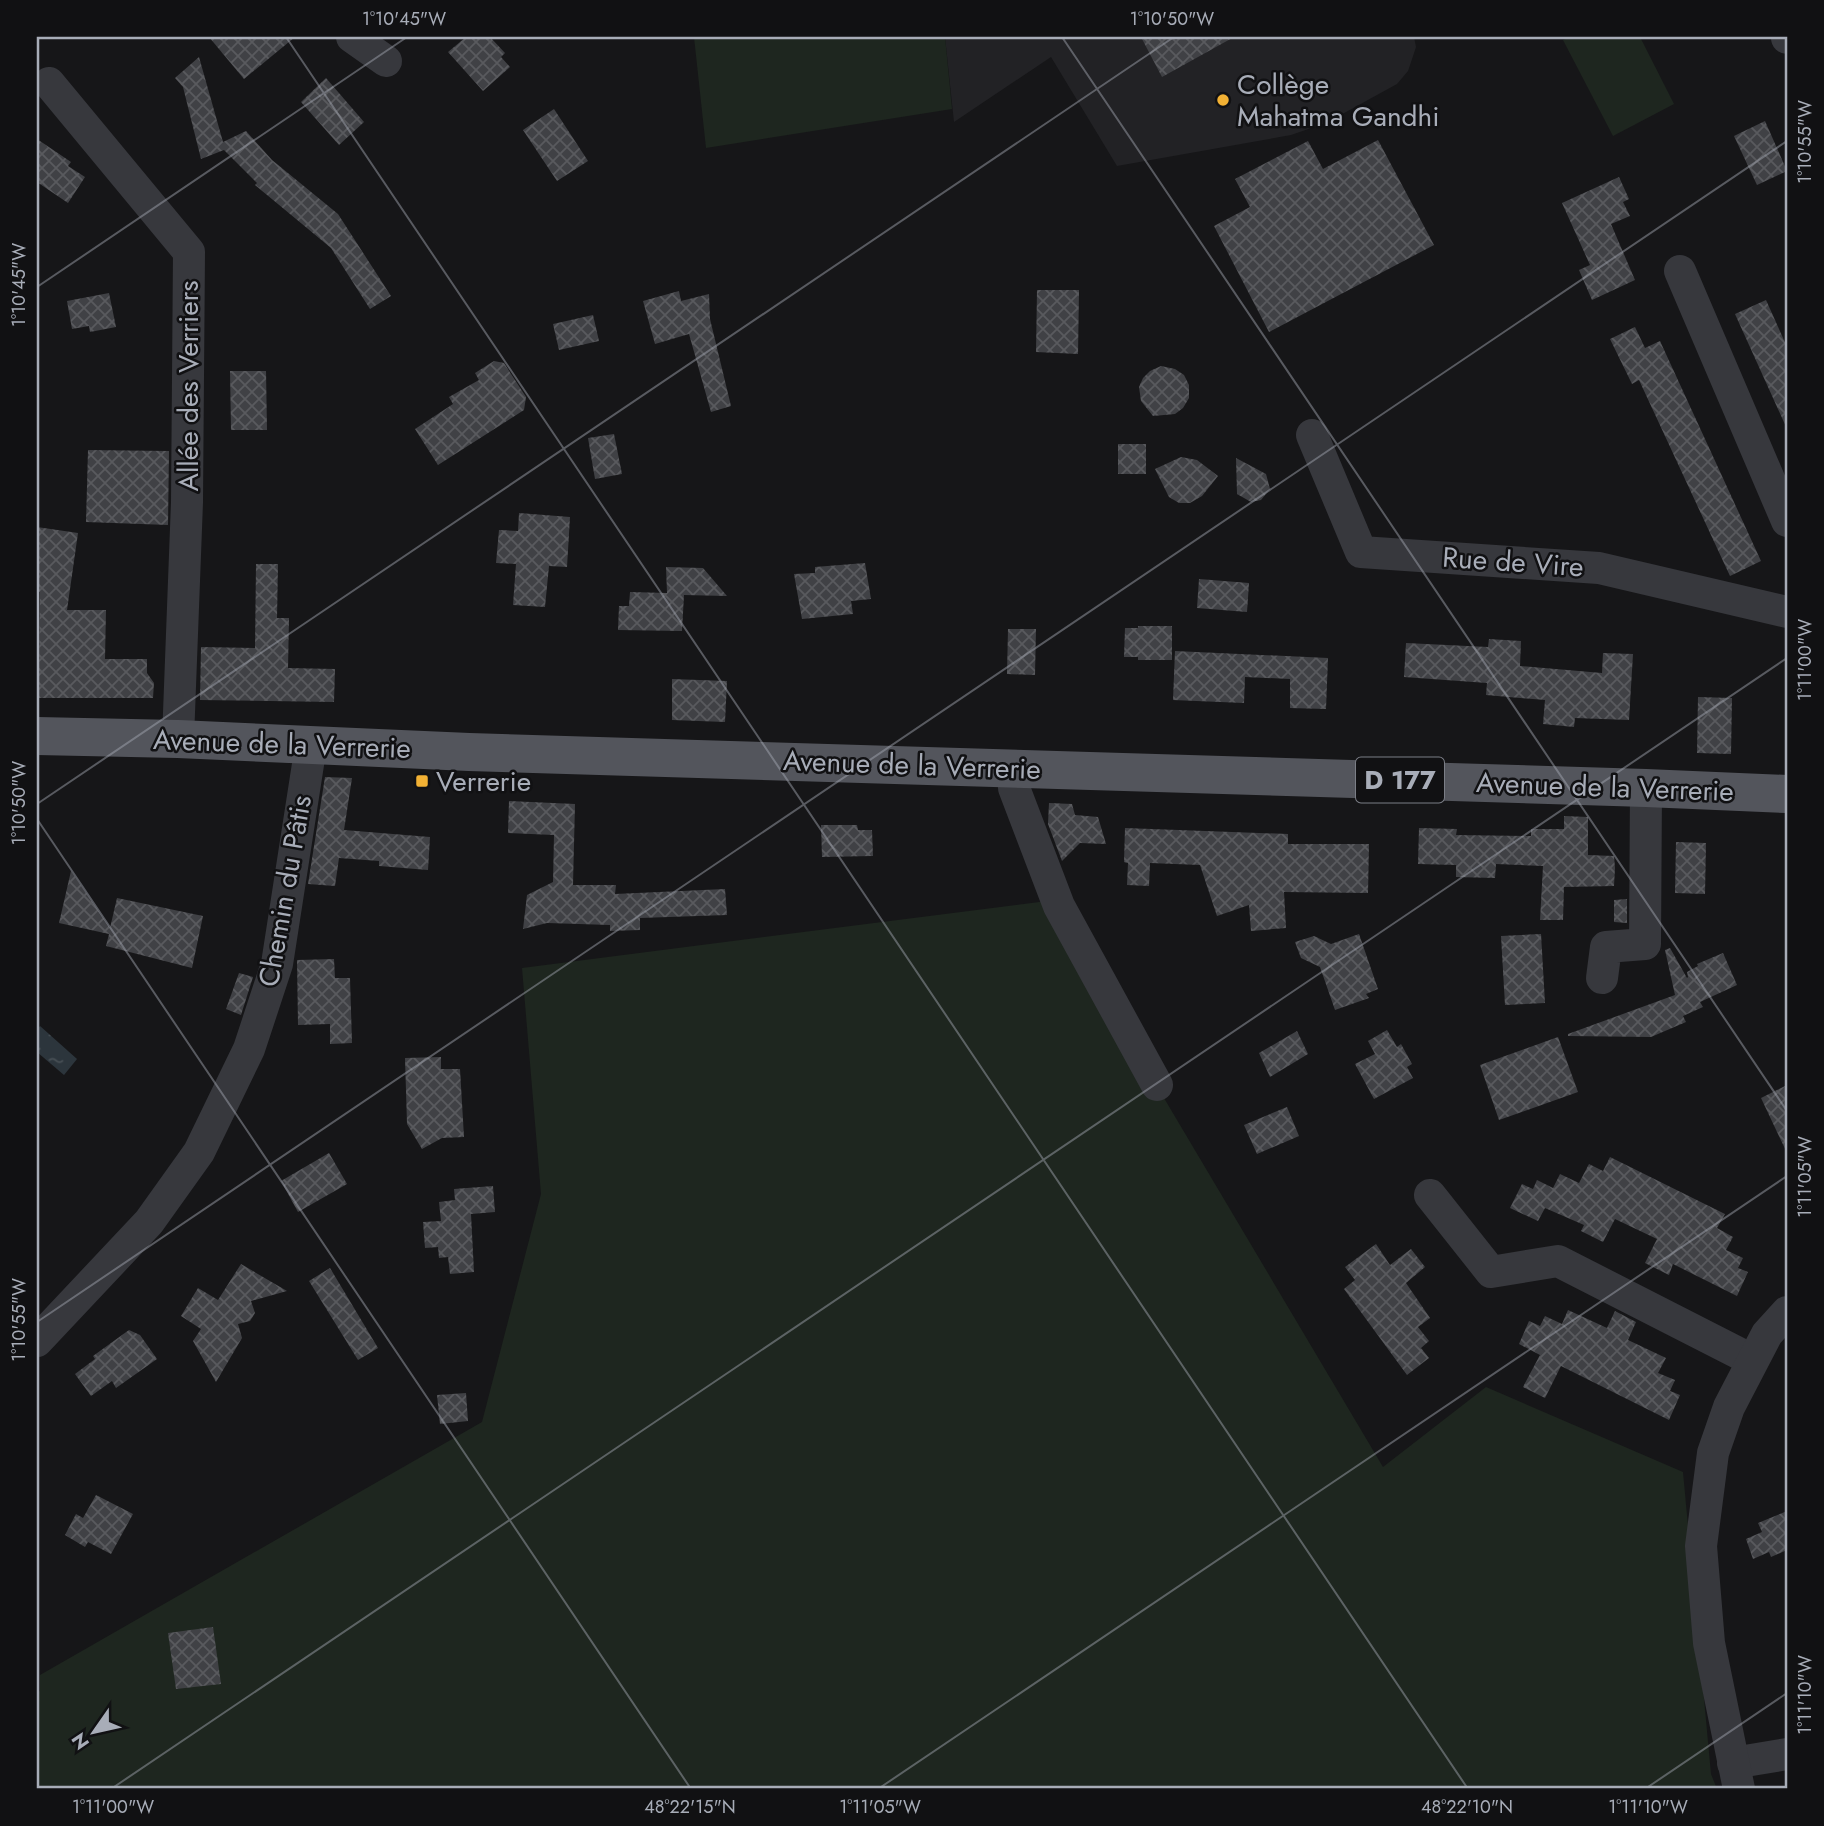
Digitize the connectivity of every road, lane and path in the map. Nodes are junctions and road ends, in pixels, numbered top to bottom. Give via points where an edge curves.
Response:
1 (352, 37) edge
2 (386, 61) dead end
3 (49, 83) dead end
4 (1680, 271) dead end
5 (1312, 435) dead end
6 (1787, 521) edge
7 (1787, 612) edge
8 (37, 736) edge
9 (178, 739) junction
10 (311, 745) junction
11 (1013, 768) junction
12 (1646, 788) junction
13 (1787, 794) edge
14 (1602, 978) dead end
15 (1157, 1085) dead end
16 (1430, 1195) dead end
17 (1787, 1312) edge
18 (37, 1341) edge
19 (1752, 1360) junction
20 (1787, 1754) edge
21 (1736, 1776) edge

1 - 2 street
3 - 9 street, Allée des Verriers via 189,252 187,502
4 - 6 street
5 - 7 street, Rue de Vire via 1361,552 1598,568
8 - 9 main road, Avenue de la Verrerie / D 177
9 - 10 main road, Avenue de la Verrerie / D 177
10 - 11 main road, Avenue de la Verrerie / D 177
10 - 18 street, Chemin du Pâtis via 277,964 249,1049 199,1152 149,1222
11 - 12 main road, Avenue de la Verrerie / D 177
11 - 15 street via 1014,788 1059,906
12 - 13 main road, Avenue de la Verrerie / D 177
12 - 14 street via 1644,944 1606,947
16 - 19 street via 1491,1272 1558,1261
17 - 19 street
19 - 21 street via 1713,1453 1701,1546 1709,1643
20 - 21 street

